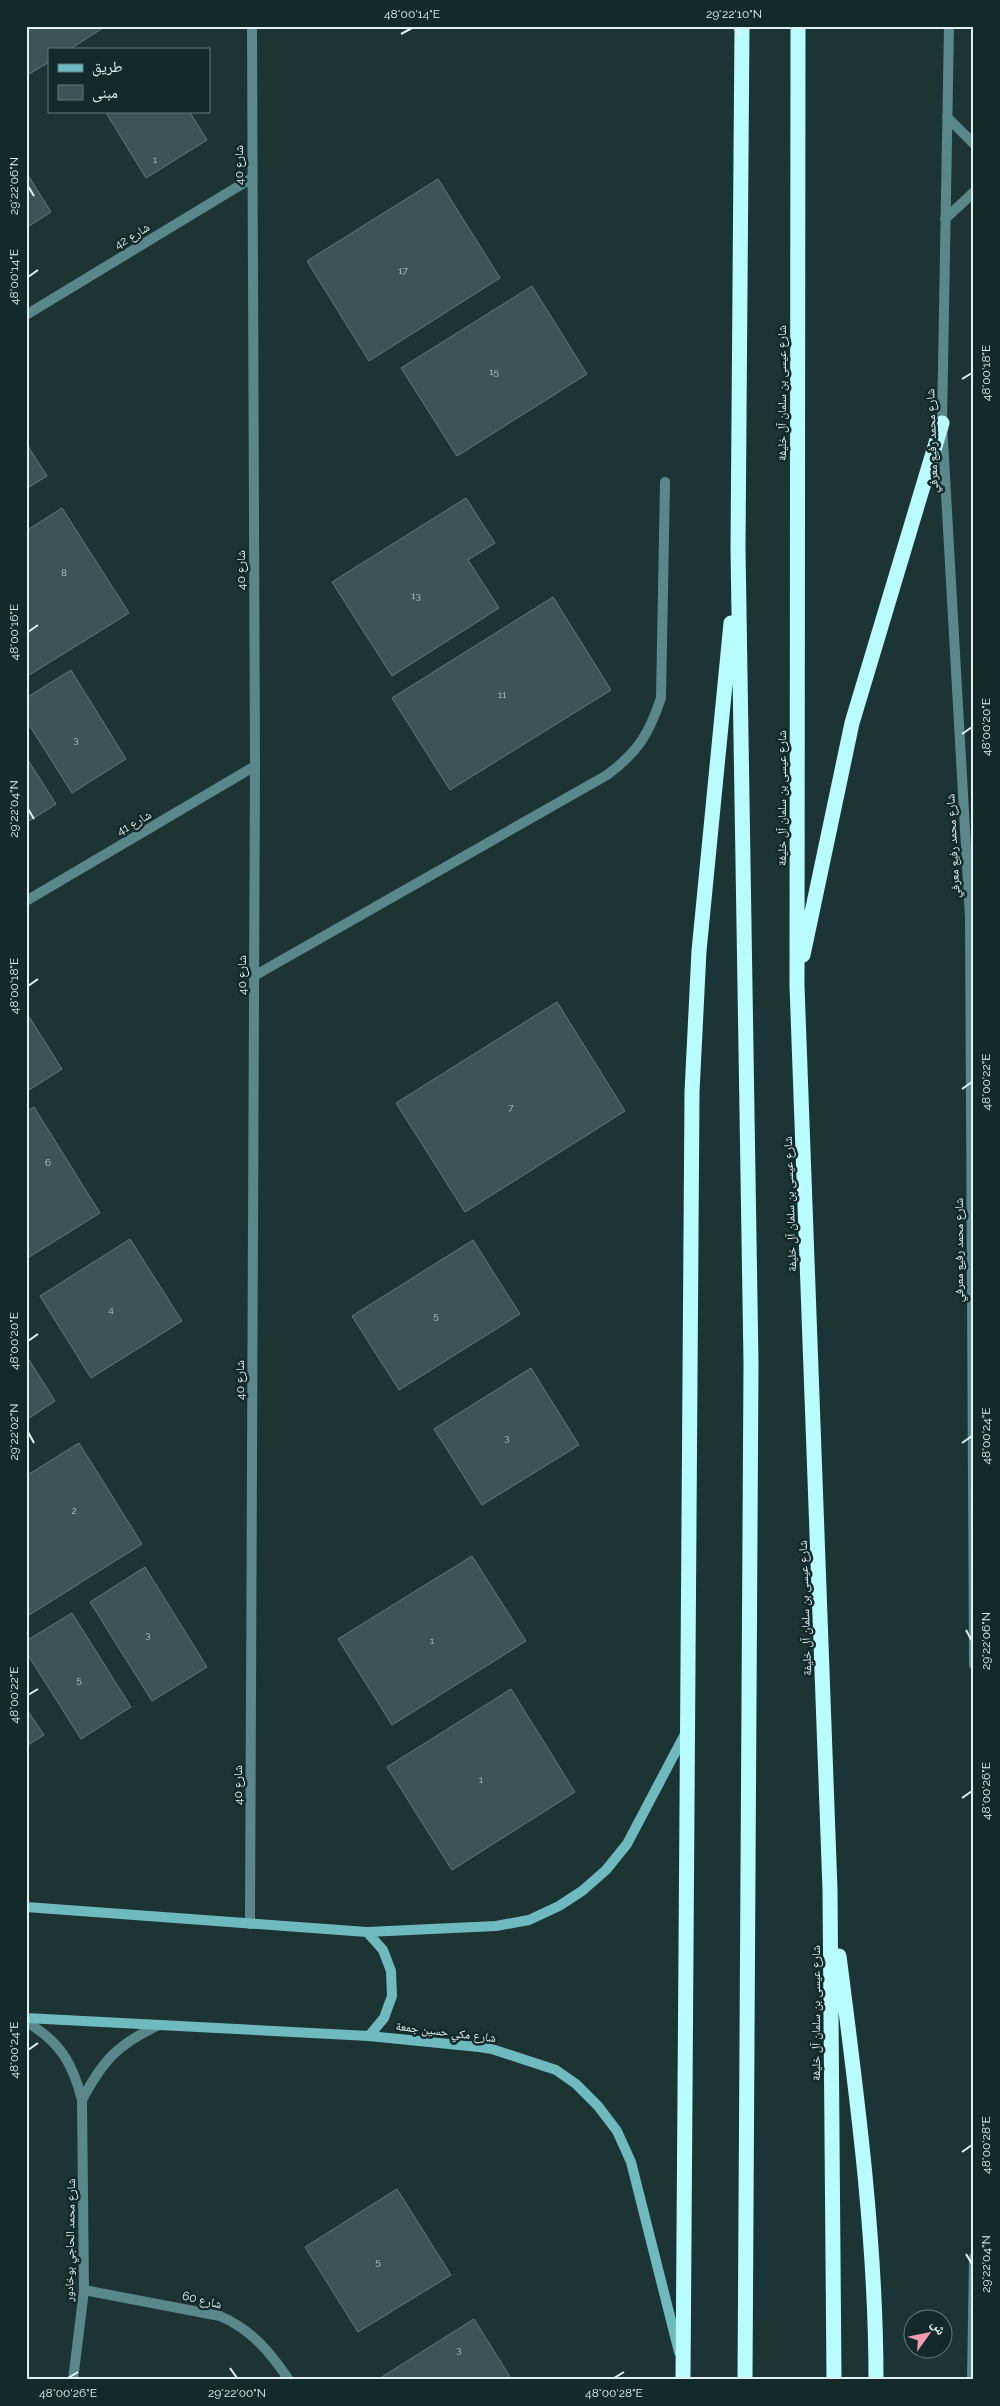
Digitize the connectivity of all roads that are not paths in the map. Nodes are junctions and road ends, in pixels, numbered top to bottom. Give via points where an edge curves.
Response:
1 (252, 26) edge
2 (742, 26) edge
3 (798, 26) edge
4 (949, 26) edge
5 (947, 117) junction
6 (974, 144) edge
7 (252, 178) junction
8 (974, 192) edge
9 (945, 219) junction
10 (26, 315) edge
11 (942, 423) junction
12 (665, 482) dead end
13 (738, 549) junction
14 (255, 766) junction
15 (26, 901) edge
16 (972, 918) edge
17 (254, 976) junction
18 (797, 986) junction
19 (974, 1664) edge
20 (688, 1728) junction
21 (830, 1890) junction
22 (26, 1908) edge
23 (250, 1924) junction
24 (367, 1932) junction
25 (26, 2018) edge
26 (26, 2022) edge
27 (159, 2025) junction
28 (368, 2036) junction
29 (82, 2100) junction
30 (974, 2258) edge
31 (84, 2290) junction
32 (683, 2374) edge
33 (73, 2380) edge
34 (289, 2380) edge
35 (745, 2380) edge
36 (834, 2380) edge
37 (876, 2380) edge
38 (972, 2380) edge

1 - 7 street, شارع 40
2 - 13 highway
3 - 18 highway, شارع عيسى بن سلمان آل خليفة
4 - 5 street, شارع محمد رفيع معرفي
5 - 6 street
5 - 9 street, شارع محمد رفيع معرفي
7 - 10 street, شارع 42
7 - 14 street, شارع 40
8 - 9 street
9 - 11 street, شارع محمد رفيع معرفي
11 - 16 street, شارع محمد رفيع معرفي
11 - 18 highway via 852,723
12 - 17 street via 661,698 651,728 639,746 624,763 607,775
13 - 20 highway via 700,951 692,1092
13 - 35 highway via 751,1363
14 - 15 street, شارع 41
14 - 17 street, شارع 40
16 - 19 street, شارع محمد رفيع معرفي
17 - 23 street, شارع 40
18 - 21 highway, شارع عيسى بن سلمان آل خليفة
20 - 24 street via 627,1844 606,1870 559,1906 528,1920 496,1926
20 - 32 highway
21 - 36 highway, شارع عيسى بن سلمان آل خليفة
21 - 37 highway via 868,2203
22 - 23 street
23 - 24 street
24 - 28 street via 383,1950 391,1972 392,1996 384,2018
25 - 27 street, شارع مكي حسين جمعة
26 - 29 street, شارع محمد الحاجي بوخادور via 41,2030 61,2050 75,2074
27 - 28 street, شارع مكي حسين جمعة
27 - 29 street, شارع محمد الحاجي بوخادور via 134,2036 112,2054 95,2075
28 - 32 street, شارع مكي حسين جمعة via 492,2049 556,2070 598,2106 617,2131 631,2162
29 - 31 street, شارع محمد الحاجي بوخادور
30 - 38 street
31 - 33 street, شارع محمد الحاجي بوخادور
31 - 34 street, شارع 60 via 220,2316 234,2322 256,2338

